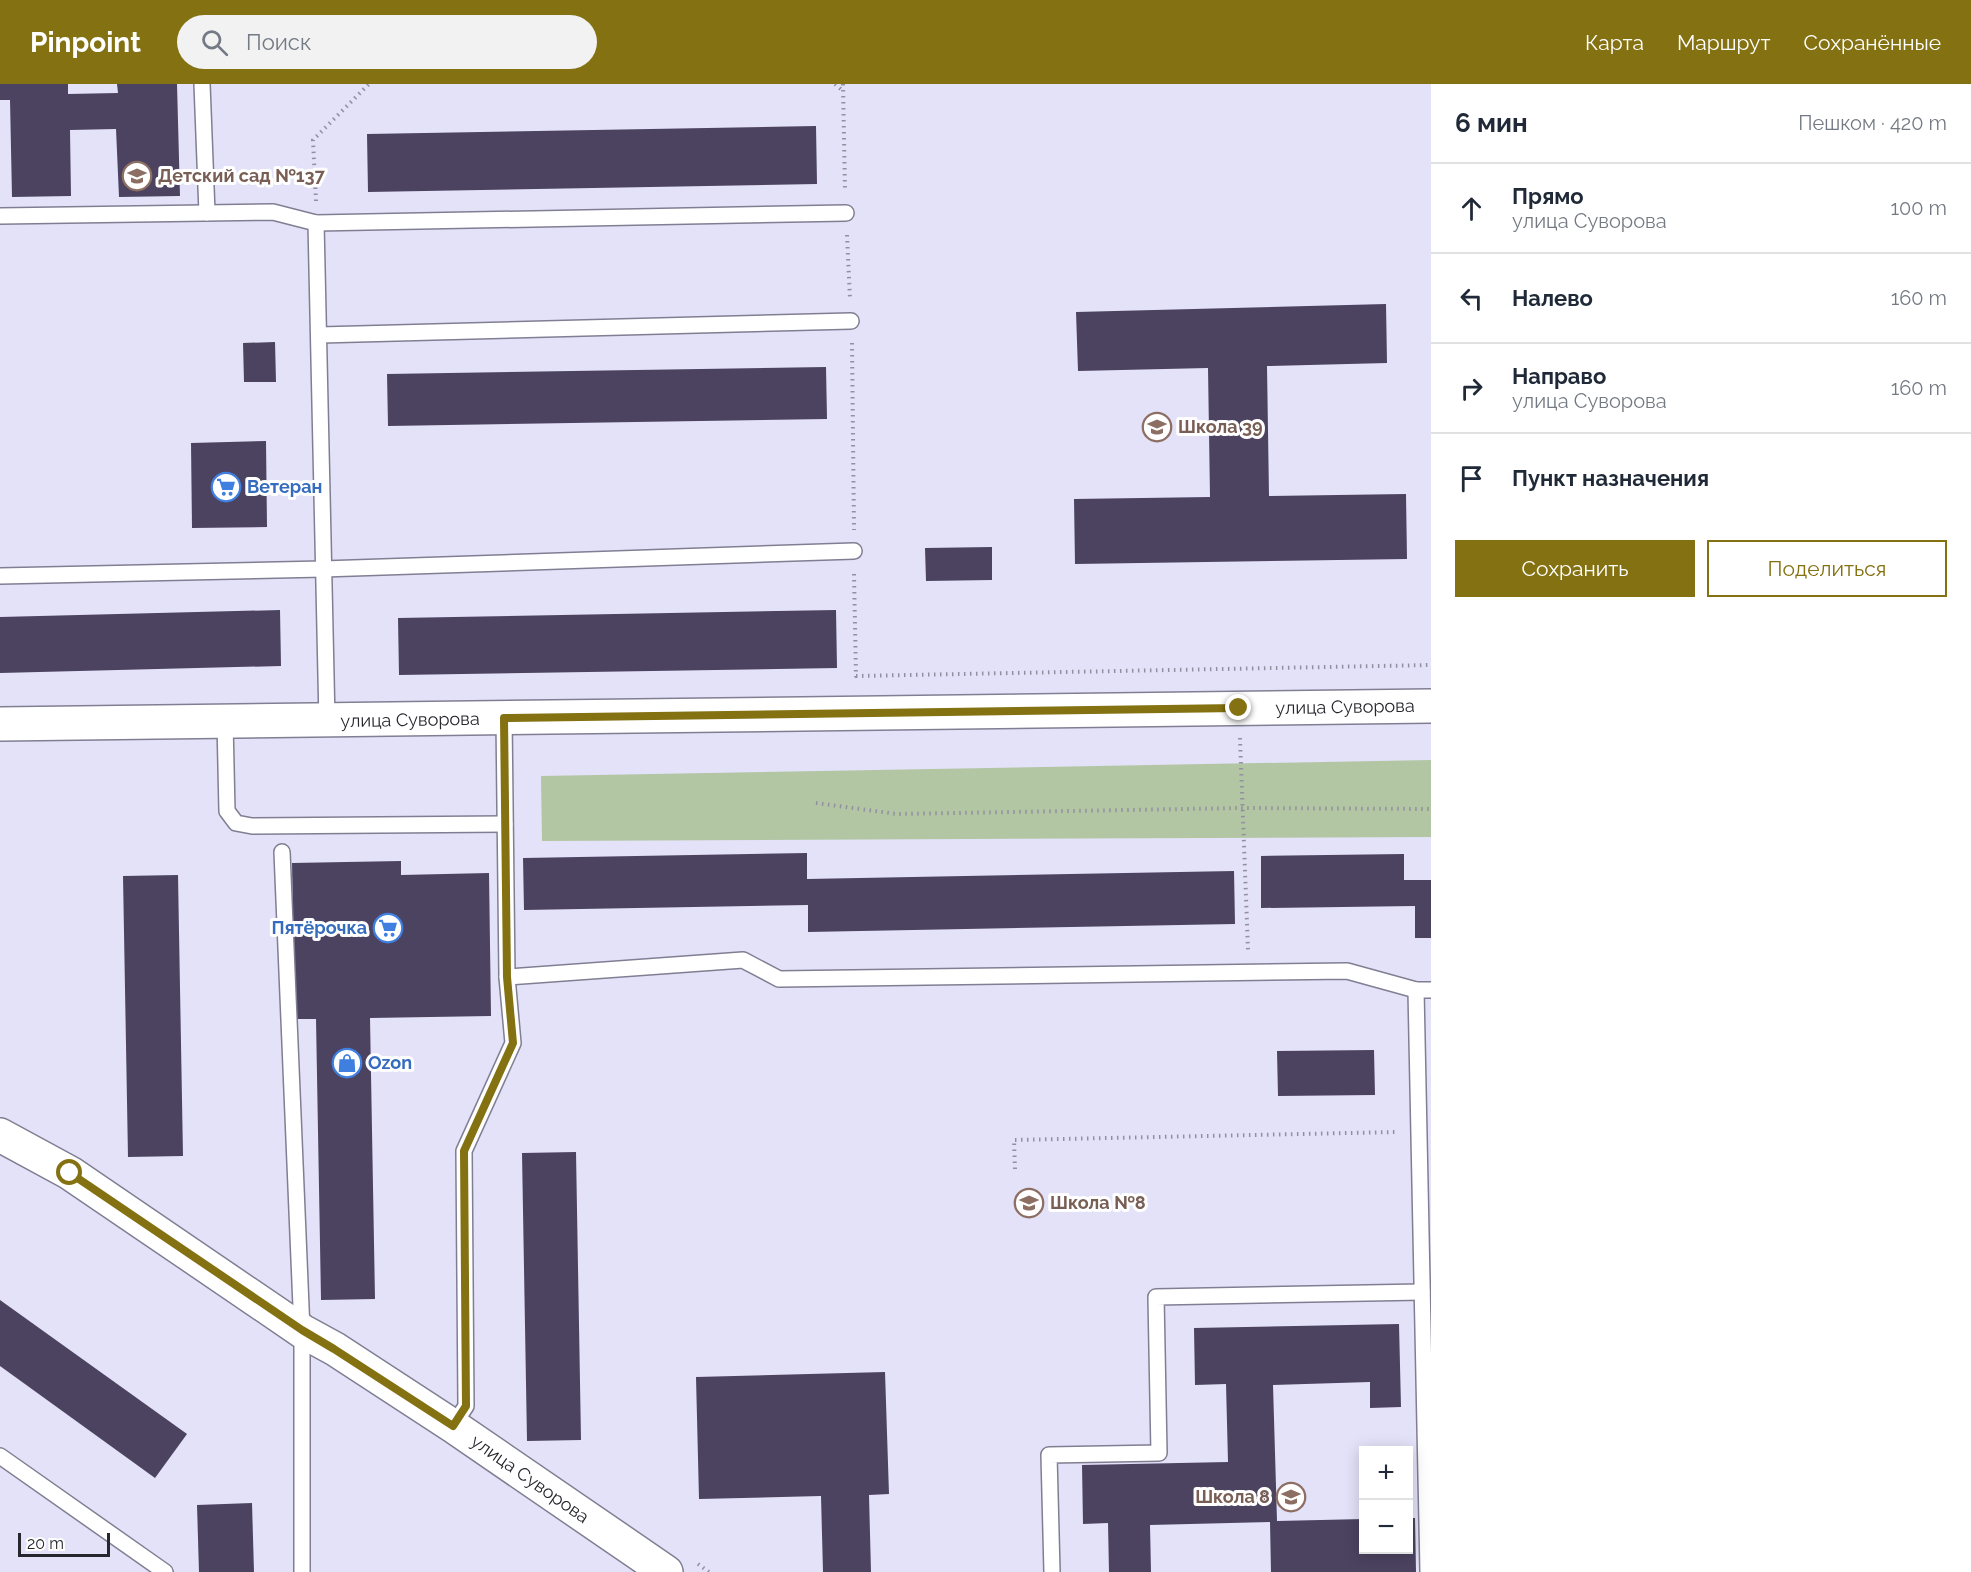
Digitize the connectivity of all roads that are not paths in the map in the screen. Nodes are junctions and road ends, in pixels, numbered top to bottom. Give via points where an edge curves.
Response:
1 (202, 84) edge
2 (207, 213) junction
3 (846, 213) road end
4 (0, 216) edge
5 (316, 223) junction
6 (851, 321) road end
7 (320, 335) junction
8 (854, 551) road end
9 (323, 569) junction
10 (0, 576) edge
11 (1431, 706) edge
12 (504, 718) junction
13 (327, 721) junction
14 (225, 722) junction
15 (0, 724) edge
16 (505, 824) junction
17 (282, 852) dead end
18 (507, 977) junction
19 (1424, 990) edge
20 (0, 1135) edge
21 (1422, 1292) junction
22 (302, 1330) junction
23 (453, 1426) junction
24 (0, 1456) edge
25 (165, 1572) edge
26 (302, 1572) edge
27 (666, 1572) edge
28 (1052, 1572) edge
29 (1428, 1572) edge

1 - 2 lane
2 - 4 lane
2 - 5 lane via 273,212
3 - 5 lane
5 - 7 lane
6 - 7 lane
7 - 9 lane
8 - 9 lane
9 - 10 lane
9 - 13 lane
11 - 12 street, улица Суворова
12 - 13 street, улица Суворова
12 - 16 lane
13 - 14 street, улица Суворова
14 - 15 street, улица Суворова
14 - 16 lane via 227,811 236,823
16 - 18 lane
17 - 22 lane
18 - 19 lane via 743,960 779,979 1347,971
18 - 23 lane via 513,1043 464,1151 466,1406
19 - 21 lane via 1419,1132
20 - 22 street, улица Суворова via 70,1173
21 - 28 lane via 1156,1297 1159,1453 1049,1455
21 - 29 lane
22 - 23 street, улица Суворова
22 - 26 lane
23 - 27 street, улица Суворова
24 - 25 lane

